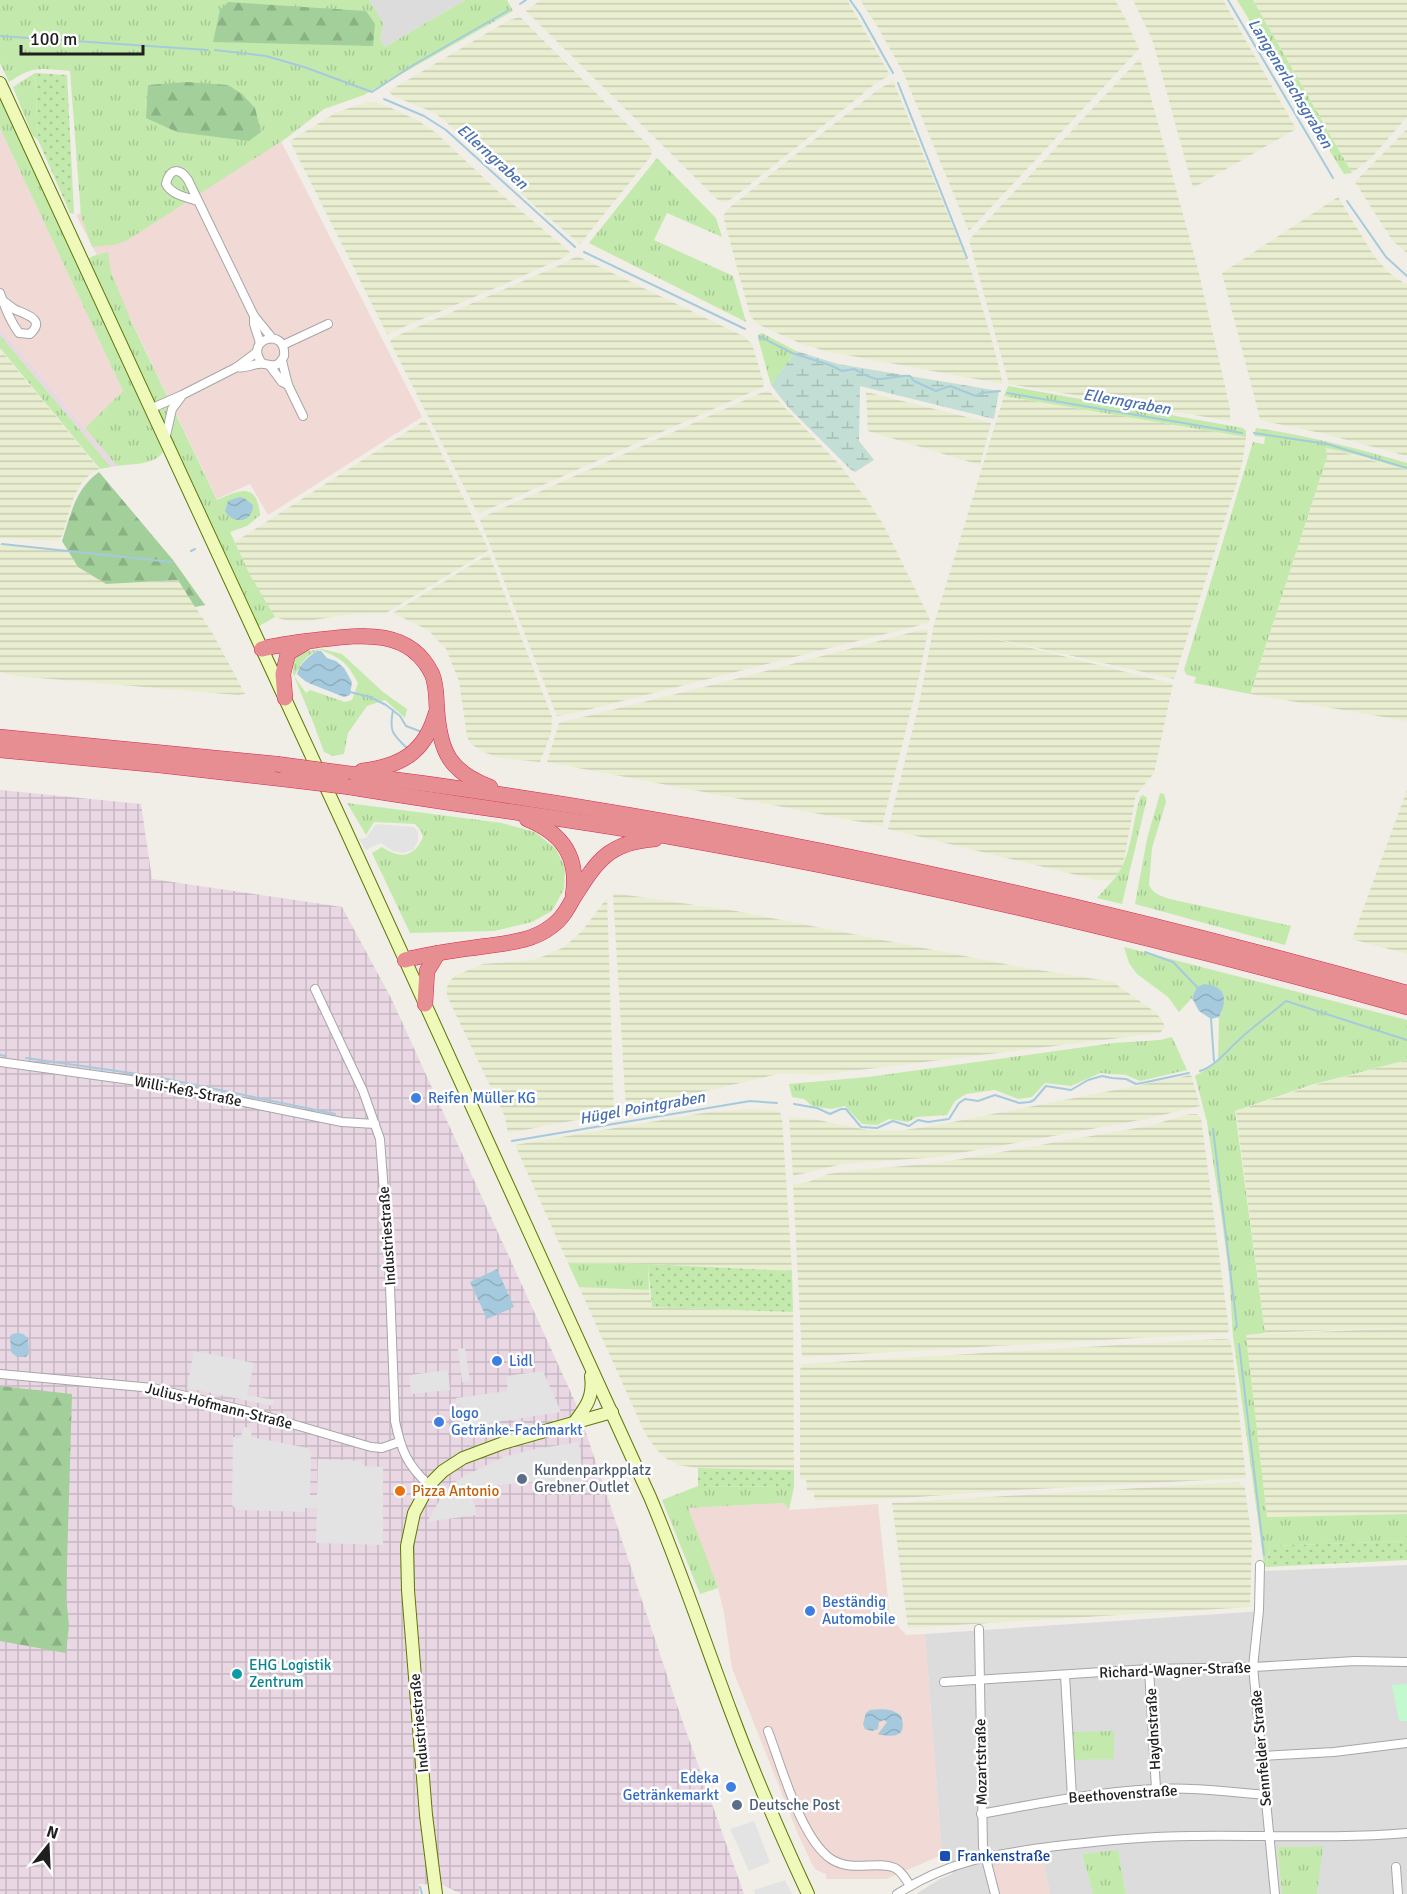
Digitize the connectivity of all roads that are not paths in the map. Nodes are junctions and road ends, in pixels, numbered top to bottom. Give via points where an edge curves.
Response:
1 (0, 83) edge
2 (198, 201) dead end
3 (1, 296) edge
4 (254, 316) junction
5 (328, 324) dead end
6 (272, 338) junction
7 (260, 343) junction
8 (283, 345) junction
9 (257, 352) junction
10 (282, 361) junction
11 (266, 365) junction
12 (237, 368) junction
13 (288, 385) junction
14 (182, 395) junction
15 (150, 409) junction
16 (303, 416) dead end
17 (165, 440) junction
18 (307, 641) junction
19 (262, 649) junction
20 (285, 698) junction
21 (437, 710) junction
22 (0, 736) edge
23 (0, 750) edge
24 (343, 773) junction
25 (524, 799) junction
26 (507, 811) junction
27 (673, 837) junction
28 (571, 903) junction
29 (1106, 920) junction
30 (1142, 929) junction
31 (438, 953) junction
32 (405, 960) junction
33 (315, 989) dead end
34 (1407, 993) edge
35 (425, 1004) junction
36 (1407, 1006) edge
37 (0, 1062) edge
38 (375, 1124) junction
39 (590, 1366) junction
40 (0, 1374) edge
41 (612, 1412) junction
42 (574, 1423) junction
43 (399, 1442) junction
44 (429, 1485) junction
45 (1260, 1565) dead end
46 (979, 1629) dead end
47 (1407, 1662) edge
48 (1253, 1667) junction
49 (1149, 1669) junction
50 (1065, 1675) junction
51 (979, 1678) junction
52 (944, 1682) dead end
53 (768, 1731) dead end
54 (1407, 1743) edge
55 (1263, 1756) junction
56 (1156, 1789) junction
57 (1266, 1795) junction
58 (1072, 1797) junction
59 (981, 1814) junction
60 (1407, 1833) edge
61 (1270, 1835) junction
62 (986, 1857) junction
63 (1396, 1867) dead end
64 (910, 1886) junction
65 (436, 1894) edge
66 (808, 1894) edge
67 (897, 1894) edge
68 (995, 1894) edge
69 (1275, 1894) edge
70 (1398, 1894) edge

1 - 15 main road
2 - 4 street
3 - 3 street via 19,333 30,334 35,330 34,320
4 - 6 street
4 - 7 street
5 - 8 street
6 - 7 street
6 - 8 street
7 - 9 street
8 - 10 street
9 - 11 street
9 - 12 street
10 - 11 street
10 - 13 street
11 - 12 street
11 - 13 street
12 - 14 street
13 - 16 street
14 - 15 street
14 - 17 street via 172,409
15 - 17 main road
17 - 19 main road
18 - 19 highway
18 - 20 highway via 288,653 283,674
18 - 21 highway via 375,636 404,644 431,673
19 - 20 main road
20 - 32 main road
21 - 24 highway via 426,739 412,754 387,766
21 - 25 highway via 444,750 458,770 472,780
22 - 24 highway, bridge
23 - 26 highway, bridge via 350,787
24 - 25 highway
25 - 29 highway via 776,842 961,880
26 - 27 highway
26 - 28 highway via 545,827 563,844 575,872
27 - 28 highway via 619,846 597,862
27 - 29 highway
28 - 31 highway via 553,926 530,938
29 - 30 highway
30 - 34 highway via 1287,959
30 - 36 highway
31 - 32 highway
31 - 35 highway via 428,971
32 - 35 main road
33 - 38 street, Industriestraße
35 - 39 main road
37 - 38 street, Willi-Keß-Straße via 146,1082 342,1122
38 - 43 street, Industriestraße via 381,1139
39 - 41 main road
39 - 42 main road via 593,1389
40 - 43 street, Julius-Hofmann-Straße via 153,1388 371,1447
41 - 42 main road, Industriestraße
41 - 66 main road via 672,1549 737,1728
42 - 44 main road, Industriestraße via 471,1454
43 - 44 street, Industriestraße via 412,1467
44 - 65 main road, Industriestraße via 414,1513 407,1546 416,1700
45 - 48 street, Sennfelder Straße
46 - 51 street, Mozartstraße
47 - 48 street, Richard-Wagner-Straße via 1344,1661
48 - 49 street, Richard-Wagner-Straße
48 - 55 street, Sennfelder Straße
49 - 50 street, Richard-Wagner-Straße
49 - 56 street, Haydnstraße
50 - 51 street, Richard-Wagner-Straße
50 - 58 street
51 - 52 street, Richard-Wagner-Straße
51 - 59 street, Mozartstraße
53 - 64 street via 796,1806 829,1858 858,1867 893,1868 902,1873
54 - 55 street
55 - 57 street, Sennfelder Straße
56 - 57 street, Beethovenstraße
56 - 58 street, Beethovenstraße
57 - 61 street, Sennfelder Straße
58 - 59 street, Beethovenstraße
59 - 62 street, Mozartstraße
60 - 61 street
61 - 62 street via 1110,1840
61 - 69 street, Sennfelder Straße
62 - 64 street via 946,1868
62 - 68 street, Mozartstraße
63 - 70 street
64 - 67 street

